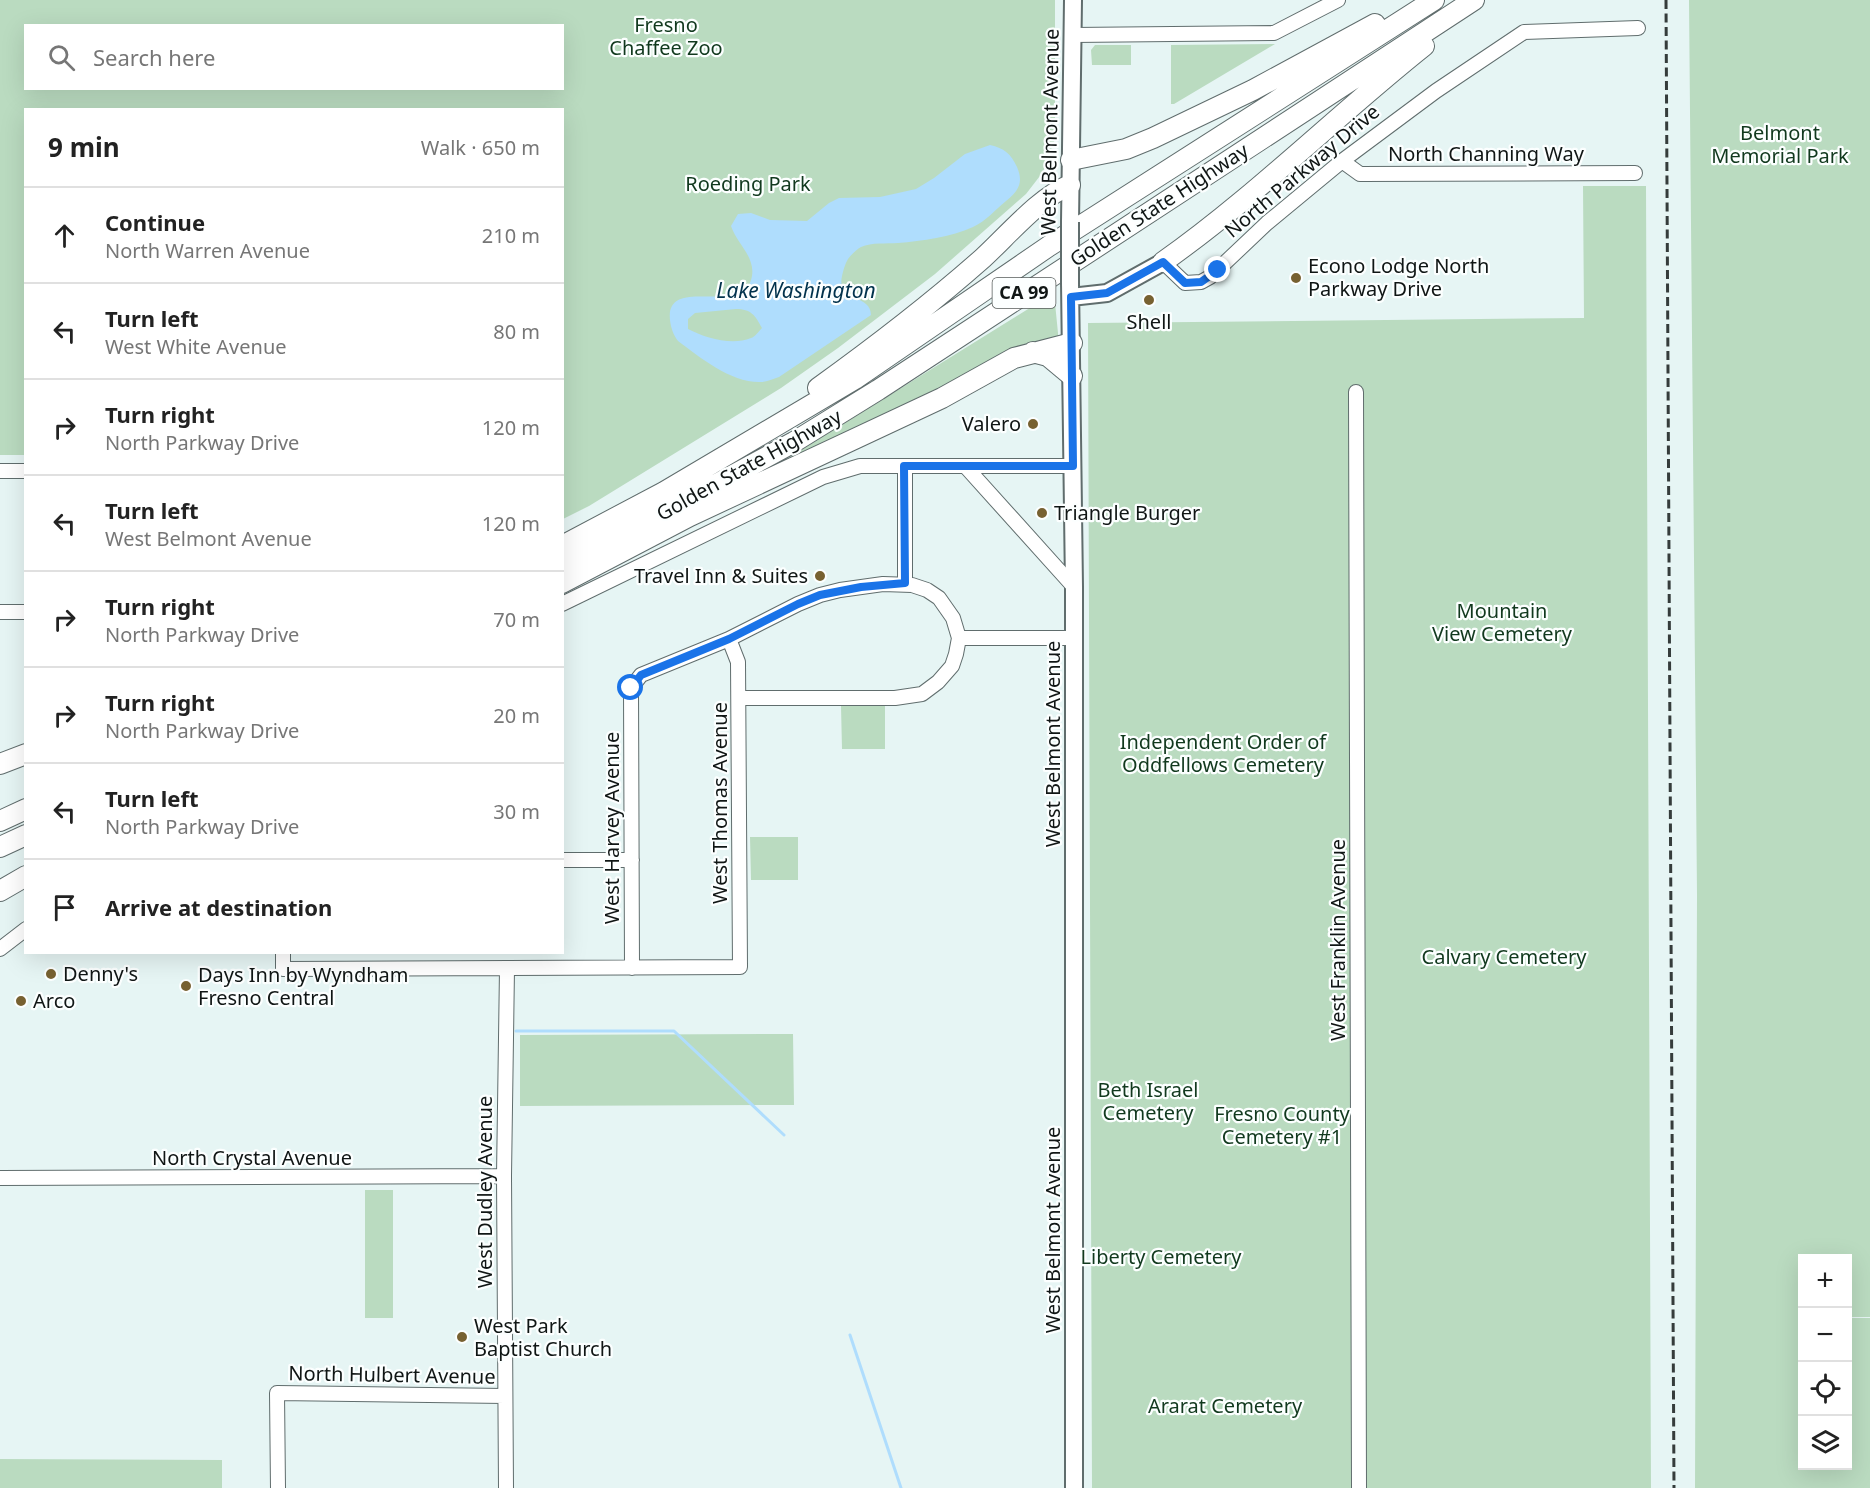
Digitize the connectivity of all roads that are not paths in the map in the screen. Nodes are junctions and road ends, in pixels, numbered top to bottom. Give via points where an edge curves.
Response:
1 (1072, 0) edge
2 (1338, 0) edge
3 (1419, 0) edge
4 (1434, 0) edge
5 (1474, 0) edge
6 (1480, 0) edge
7 (1638, 28) dead end
8 (1073, 35) junction
9 (1071, 159) junction
10 (1342, 161) junction
11 (1635, 173) dead end
12 (1070, 185) junction
13 (1163, 262) junction
14 (1071, 290) junction
15 (1072, 343) junction
16 (1033, 352) junction
17 (1072, 376) junction
18 (1356, 392) dead end
19 (743, 446) junction
20 (904, 466) junction
21 (966, 466) junction
22 (1073, 466) junction
23 (0, 471) edge
24 (24, 471) edge
25 (564, 545) edge
26 (564, 567) edge
27 (564, 582) edge
28 (905, 583) junction
29 (1074, 587) junction
30 (564, 603) edge
31 (0, 612) edge
32 (24, 612) edge
33 (959, 638) junction
34 (1074, 638) junction
35 (729, 639) junction
36 (739, 698) junction
37 (24, 755) edge
38 (0, 764) edge
39 (24, 810) edge
40 (0, 821) edge
41 (24, 836) edge
42 (0, 847) edge
43 (564, 860) edge
44 (632, 860) junction
45 (24, 877) edge
46 (0, 891) edge
47 (24, 931) edge
48 (0, 949) edge
49 (283, 954) edge
50 (632, 968) junction
51 (507, 969) junction
52 (504, 1176) junction
53 (0, 1178) edge
54 (506, 1396) junction
55 (278, 1488) edge
56 (506, 1488) edge
57 (1074, 1488) edge
58 (1359, 1488) edge

1 - 8 main road, West Belmont Avenue
2 - 8 street via 1274,33
3 - 9 highway via 1253,90 1153,138 1100,155
4 - 19 highway, Golden State Highway / CA 99 via 1049,246 855,379
5 - 26 highway, Golden State Highway / CA 99 via 878,390 794,442
6 - 13 highway via 1207,231
7 - 10 street, North Parkway Drive via 1524,32
8 - 9 main road, West Belmont Avenue
9 - 12 main road, West Belmont Avenue
10 - 11 street, North Channing Way via 1360,174
10 - 13 street, North Parkway Drive via 1201,282 1182,281
12 - 14 main road, West Belmont Avenue, bridge
12 - 19 highway via 1044,201 938,296 782,412
13 - 14 main road via 1107,293
14 - 15 main road, West Belmont Avenue
15 - 16 highway
15 - 17 main road, West Belmont Avenue
16 - 17 highway via 1048,356
16 - 27 highway via 690,516
17 - 22 main road, West Belmont Avenue
18 - 58 street, West Franklin Avenue
19 - 25 highway, Golden State Highway / CA 99
20 - 21 street
20 - 28 street
20 - 30 street via 860,466 823,477
21 - 22 street
21 - 29 street
22 - 29 main road, West Belmont Avenue
23 - 24 street
28 - 33 street via 939,598 953,618
28 - 35 street via 820,595
29 - 34 main road, West Belmont Avenue
31 - 32 street
33 - 34 street
33 - 36 street via 947,674 929,690 914,696
34 - 57 main road, West Belmont Avenue
35 - 36 street, West Thomas Avenue via 738,663
35 - 44 street, West Harvey Avenue via 641,675 631,688
36 - 50 street, West Thomas Avenue via 740,967
37 - 38 highway
39 - 40 highway
41 - 42 highway
43 - 44 street
44 - 50 street, West Harvey Avenue
45 - 46 highway
47 - 48 street
49 - 51 street via 283,969
50 - 51 street
51 - 52 street, West Dudley Avenue
52 - 53 street, North Crystal Avenue
52 - 54 street, West Dudley Avenue
54 - 55 street, North Hulbert Avenue via 277,1393
54 - 56 street, West Dudley Avenue

